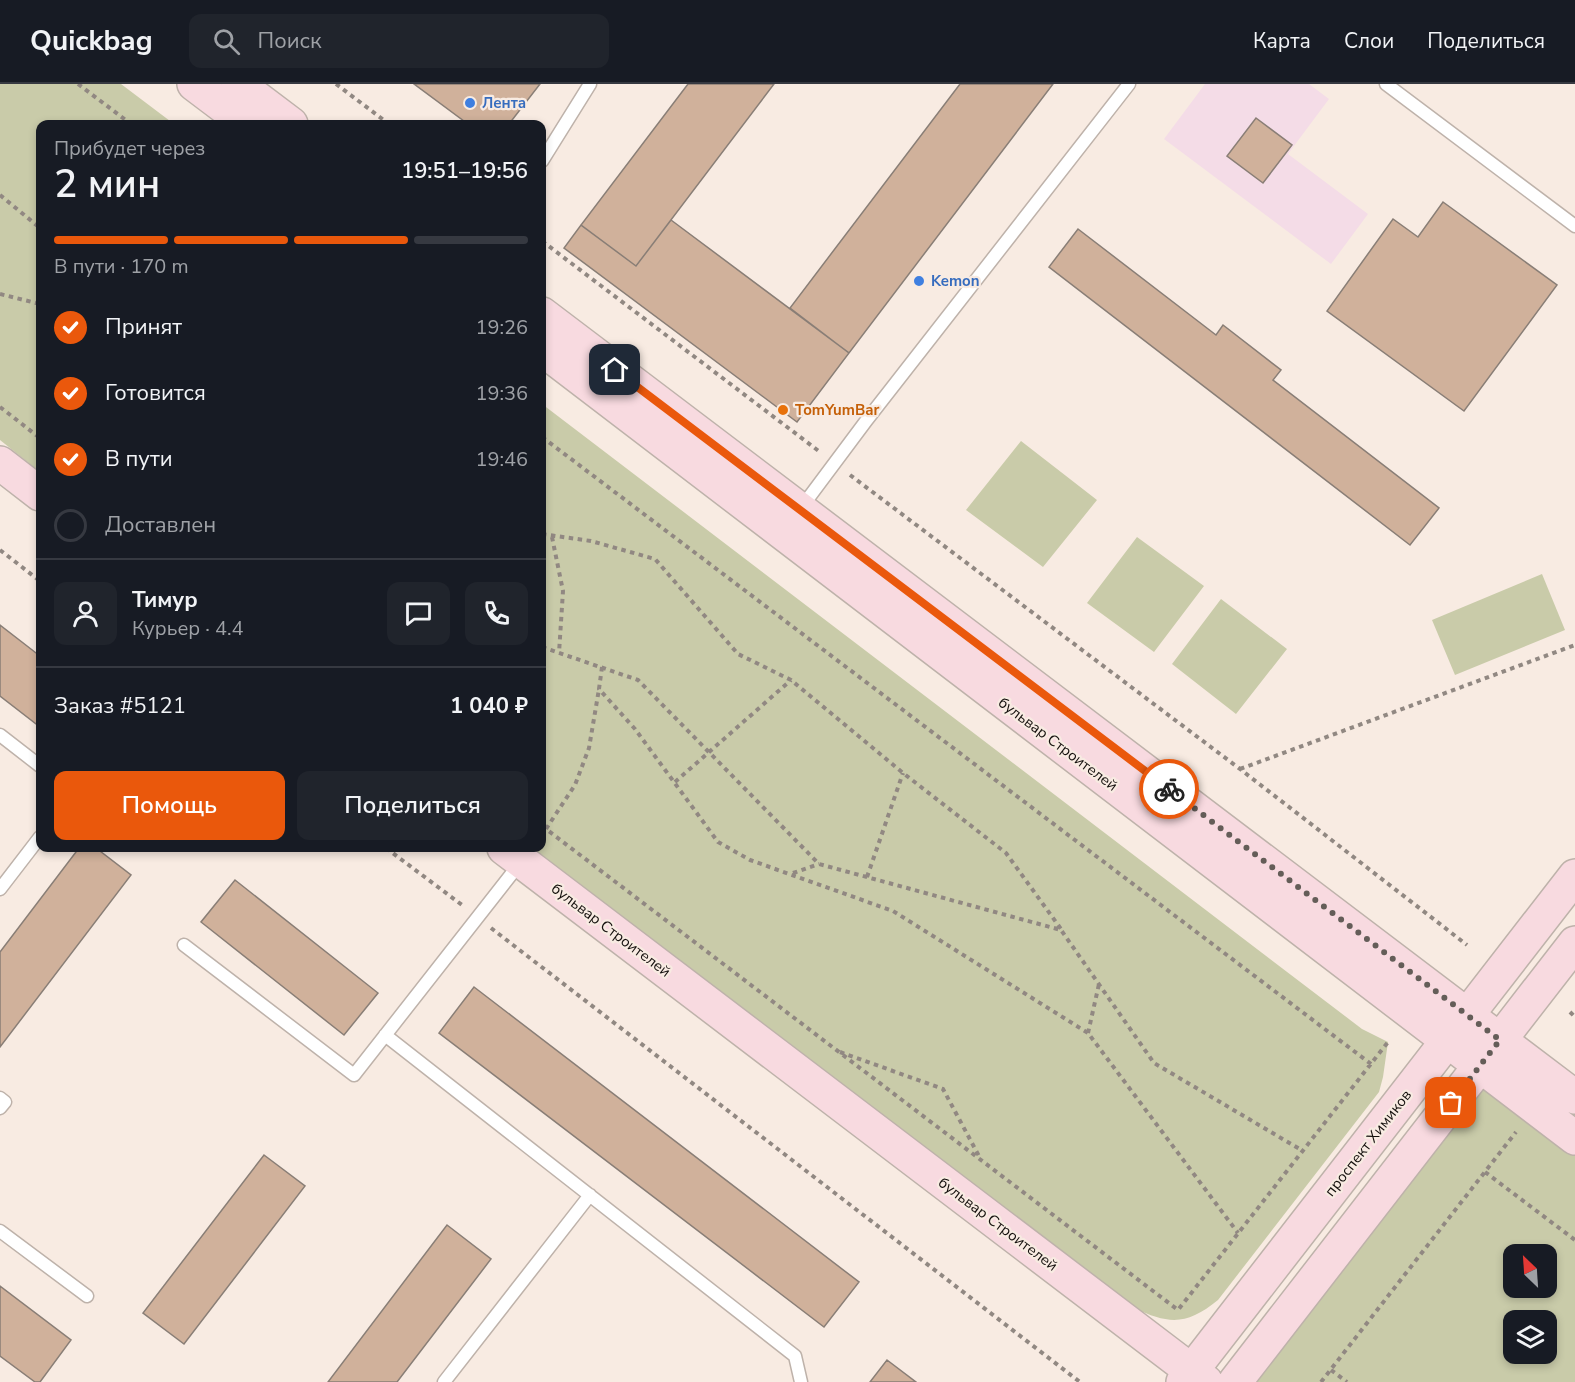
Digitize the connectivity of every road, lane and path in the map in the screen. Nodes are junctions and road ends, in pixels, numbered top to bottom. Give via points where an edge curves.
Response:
1 (78, 84) edge
2 (194, 84) edge
3 (238, 84) edge
4 (336, 84) edge
5 (590, 84) edge
6 (1129, 84) edge
7 (1386, 84) edge
8 (125, 120) edge
9 (242, 120) edge
10 (286, 120) edge
11 (384, 120) edge
12 (546, 155) edge
13 (0, 195) edge
14 (36, 225) edge
15 (1575, 226) edge
16 (546, 244) edge
17 (0, 294) edge
18 (36, 303) edge
19 (546, 317) edge
20 (546, 353) edge
21 (0, 407) edge
22 (36, 435) edge
23 (546, 440) edge
24 (0, 463) edge
25 (835, 464) junction
26 (36, 491) edge
27 (800, 510) junction
28 (546, 535) edge
29 (552, 537) junction
30 (0, 550) edge
31 (36, 578) edge
32 (1575, 645) edge
33 (546, 648) edge
34 (559, 653) junction
35 (602, 667) junction
36 (791, 680) junction
37 (599, 689) junction
38 (0, 735) edge
39 (709, 752) junction
40 (36, 763) edge
41 (1240, 769) junction
42 (903, 773) junction
43 (675, 782) junction
44 (546, 829) joint
45 (36, 842) edge
46 (391, 852) edge
47 (513, 854) edge
48 (819, 864) junction
49 (792, 873) junction
50 (1575, 876) edge
51 (867, 877) junction
52 (0, 889) edge
53 (478, 918) junction
54 (1061, 930) junction
55 (1575, 943) edge
56 (184, 945) dead end
57 (1467, 945) dead end
58 (1099, 984) junction
59 (1575, 1011) edge
60 (1468, 1015) junction
61 (1575, 1017) edge
62 (1088, 1033) junction
63 (385, 1035) junction
64 (1500, 1040) junction
65 (1388, 1042) dead end
66 (1447, 1042) junction
67 (837, 1051) junction
68 (1371, 1064) junction
69 (1480, 1065) junction
70 (1575, 1097) edge
71 (0, 1098) edge
72 (0, 1108) edge
73 (1535, 1108) junction
74 (1575, 1138) edge
75 (1303, 1151) junction
76 (982, 1161) junction
77 (1485, 1172) junction
78 (590, 1196) junction
79 (0, 1232) edge
80 (1238, 1233) junction
81 (1575, 1240) edge
82 (87, 1296) dead end
83 (1331, 1370) junction
84 (1194, 1378) edge
85 (444, 1382) edge
86 (801, 1382) edge
87 (1080, 1382) edge
88 (1235, 1382) edge
89 (1321, 1382) edge
90 (1347, 1382) edge

1 - 8 path
2 - 9 main road
3 - 10 main road
4 - 11 path
5 - 12 lane
6 - 25 lane
7 - 15 lane
13 - 14 path
16 - 25 path
17 - 18 path
19 - 27 main road, бульвар Строителей
20 - 66 main road, бульвар Строителей
21 - 22 path
23 - 68 path
24 - 26 main road
25 - 27 lane
25 - 41 path
27 - 60 main road, бульвар Строителей
28 - 29 path
29 - 34 path via 562,591
29 - 36 path via 591,541 655,559 738,654
30 - 31 path
32 - 41 path
33 - 34 path
34 - 35 path
35 - 37 path
35 - 39 path via 638,680
36 - 39 path
36 - 42 path
37 - 43 path
37 - 44 path via 589,748 575,785
38 - 40 lane
39 - 43 path
39 - 48 path
41 - 57 path
42 - 51 path
42 - 54 path via 1006,853
43 - 49 path via 718,842 750,860
44 - 67 path
45 - 52 lane
46 - 53 path
47 - 53 lane
47 - 84 main road, бульвар Строителей
48 - 49 path
48 - 51 path
49 - 62 path via 892,910
50 - 60 main road, проспект Химиков
51 - 54 path
53 - 63 lane
53 - 87 path
54 - 58 path
55 - 64 main road
56 - 63 lane via 354,1075
58 - 62 path
58 - 75 path via 1154,1063
59 - 61 path via 1570,1012
60 - 64 main road, бульвар Строителей
60 - 66 main road, проспект Химиков
62 - 80 path
63 - 78 lane
64 - 69 main road
64 - 70 main road, бульвар Строителей
65 - 68 path
66 - 69 main road, бульвар Строителей
66 - 84 main road, проспект Химиков
67 - 76 path
67 - 76 path via 943,1089
68 - 75 path
69 - 73 main road, бульвар Строителей
69 - 88 main road
71 - 72 lane via 5,1102
73 - 74 main road, бульвар Строителей
73 - 77 path
75 - 80 path
76 - 80 path via 1178,1310
77 - 81 path
77 - 83 path
78 - 85 lane
78 - 86 lane via 795,1356
79 - 82 lane
83 - 89 path
83 - 90 path

